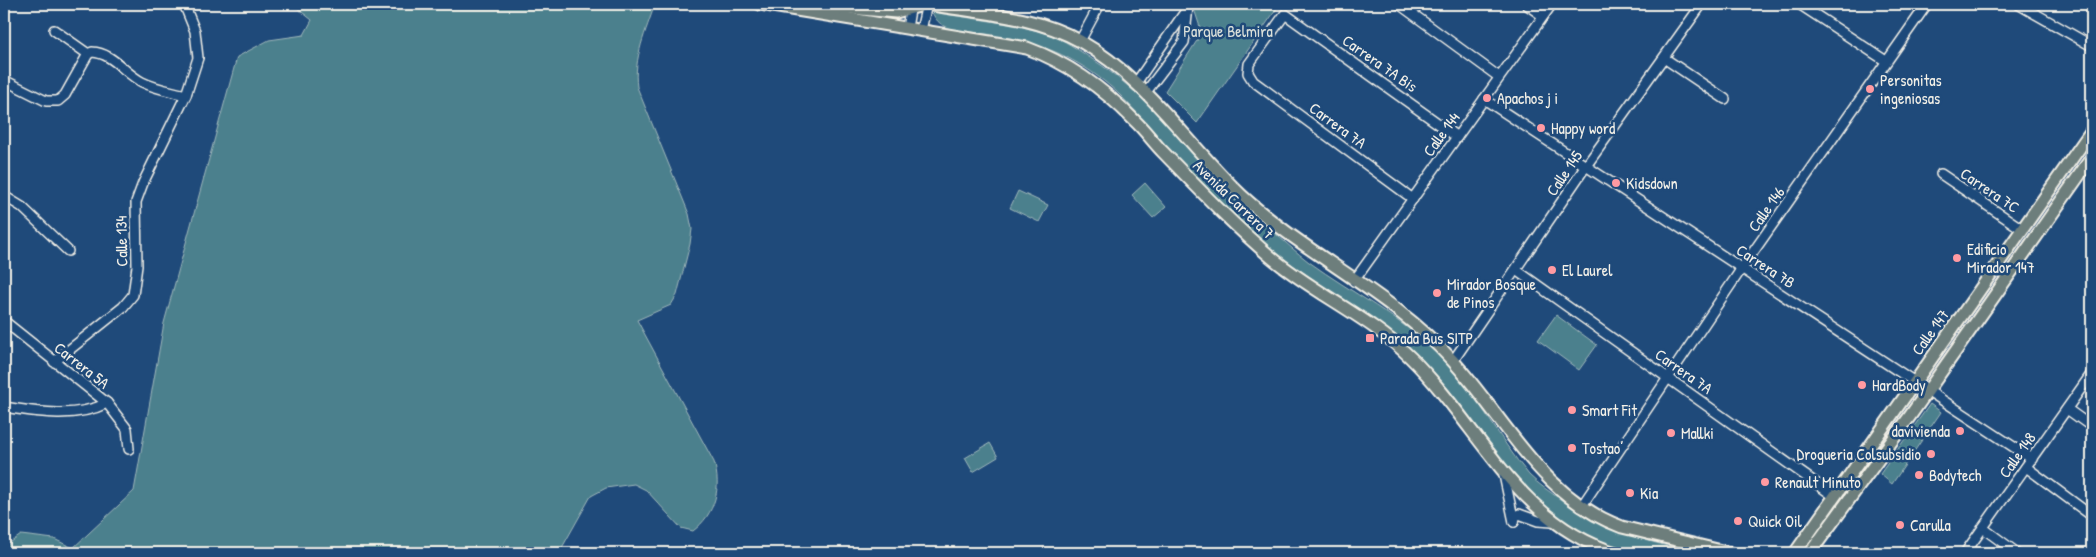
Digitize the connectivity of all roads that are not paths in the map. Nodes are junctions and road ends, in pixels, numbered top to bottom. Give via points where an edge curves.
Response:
1 (184, 4) edge
2 (760, 4) edge
3 (927, 4) edge
4 (1100, 4) edge
5 (1399, 4) edge
6 (1526, 4) edge
7 (1552, 4) edge
8 (1702, 4) edge
9 (1799, 4) edge
10 (1926, 4) edge
11 (2018, 4) edge
12 (1189, 5) edge
13 (910, 6) edge
14 (817, 14) junction
15 (1285, 14) joint
16 (1543, 16) junction
17 (907, 28) junction
18 (54, 30) dead end
19 (921, 30) junction
20 (1080, 40) junction
21 (2092, 46) edge
22 (88, 54) junction
23 (1664, 58) junction
24 (1886, 61) junction
25 (1499, 78) junction
26 (4, 80) edge
27 (1136, 83) junction
28 (1146, 92) junction
29 (186, 95) junction
30 (1484, 99) junction
31 (1725, 99) dead end
32 (2092, 130) edge
33 (1457, 136) junction
34 (2092, 157) edge
35 (1586, 166) junction
36 (1941, 174) dead end
37 (4, 196) edge
38 (1413, 198) junction
39 (2022, 229) junction
40 (68, 251) dead end
41 (1742, 268) junction
42 (1516, 270) junction
43 (1354, 281) junction
44 (4, 321) edge
45 (1453, 361) junction
46 (54, 362) junction
47 (2092, 373) edge
48 (1668, 378) junction
49 (1915, 381) junction
50 (1929, 391) junction
51 (107, 403) junction
52 (4, 407) edge
53 (2067, 409) junction
54 (2092, 427) edge
55 (129, 449) dead end
56 (2032, 459) junction
57 (2026, 467) junction
58 (1504, 475) junction
59 (1834, 496) junction
60 (1581, 507) junction
61 (2092, 516) edge
62 (1552, 522) junction
63 (1983, 528) junction
64 (1828, 529) junction
65 (1796, 552) edge
66 (1616, 553) edge
67 (1730, 553) edge
68 (1810, 553) edge
69 (1824, 553) edge
70 (1965, 553) edge
71 (2018, 553) edge

1 - 29 street, Calle 134 via 195,31 198,58
2 - 14 main road, Avenida Carrera 7
3 - 13 main road
3 - 19 street
3 - 20 main road, Avenida Carrera 7 via 1030,21
4 - 20 street
5 - 25 street
6 - 16 street
7 - 16 street, Calle 144
8 - 23 street, Calle 145
9 - 24 street
10 - 24 street, Calle 146
11 - 21 street
12 - 27 street
12 - 28 street via 1184,42
13 - 14 main road via 891,12 849,8
13 - 17 street
14 - 17 main road, Avenida Carrera 7
15 - 33 street, Carrera 7A Bis
15 - 38 street, Carrera 7A via 1249,64 1248,73 1253,81
16 - 25 street, Calle 144
17 - 19 main road, Avenida Carrera 7
18 - 22 street
19 - 58 main road, Avenida Carrera 7 via 1036,52 1075,71 1106,94 1135,120 1241,232 1299,279 1389,337 1411,358 1468,424
20 - 27 main road, Avenida Carrera 7
22 - 26 street via 65,95 58,101 46,101
22 - 29 street via 106,55 139,81
23 - 31 street
23 - 35 street, Calle 145
24 - 41 street, Calle 146
25 - 30 street, Calle 144
27 - 28 main road, Avenida Carrera 7
28 - 43 main road, Avenida Carrera 7 via 1241,195 1309,250
29 - 46 street, Calle 134 via 136,202 137,266 133,294 123,308
30 - 33 street, Calle 144
30 - 35 street, Carrera 7B
32 - 39 main road, Calle 147
33 - 38 street, Calle 144
34 - 50 main road, Calle 147
35 - 41 street, Carrera 7B
35 - 42 street, Calle 145
36 - 39 street, Carrera 7C
37 - 40 street via 22,207
38 - 43 street, Calle 144
39 - 49 main road, Calle 147
41 - 48 street, Calle 146
41 - 49 street, Carrera 7B
42 - 45 street, Calle 145
42 - 48 street, Carrera 7A
43 - 45 main road, Avenida Carrera 7 via 1406,317
44 - 46 street, Carrera 5A
45 - 60 main road, Avenida Carrera 7 via 1532,462
46 - 51 street, Carrera 5A
47 - 53 street, Calle 148
48 - 59 street, Carrera 7A
48 - 60 street, Calle 146
49 - 50 street, Carrera 7B
49 - 59 main road, Calle 147
50 - 56 street, Carrera 7B
50 - 64 main road, Calle 147
51 - 52 street, Carrera 5A via 92,411 74,412
51 - 55 street via 127,429
53 - 54 street
53 - 56 street, Calle 148
56 - 57 street, Calle 148
57 - 61 street
57 - 63 street, Calle 148
58 - 62 main road, Avenida Carrera 7
58 - 62 street via 1514,522 1519,514
59 - 65 main road, Calle 147
60 - 67 main road, Avenida Carrera 7 via 1622,527
62 - 66 main road, Avenida Carrera 7 via 1574,536
63 - 70 street, Calle 148
63 - 71 street
64 - 68 main road, Calle 147
64 - 69 main road

